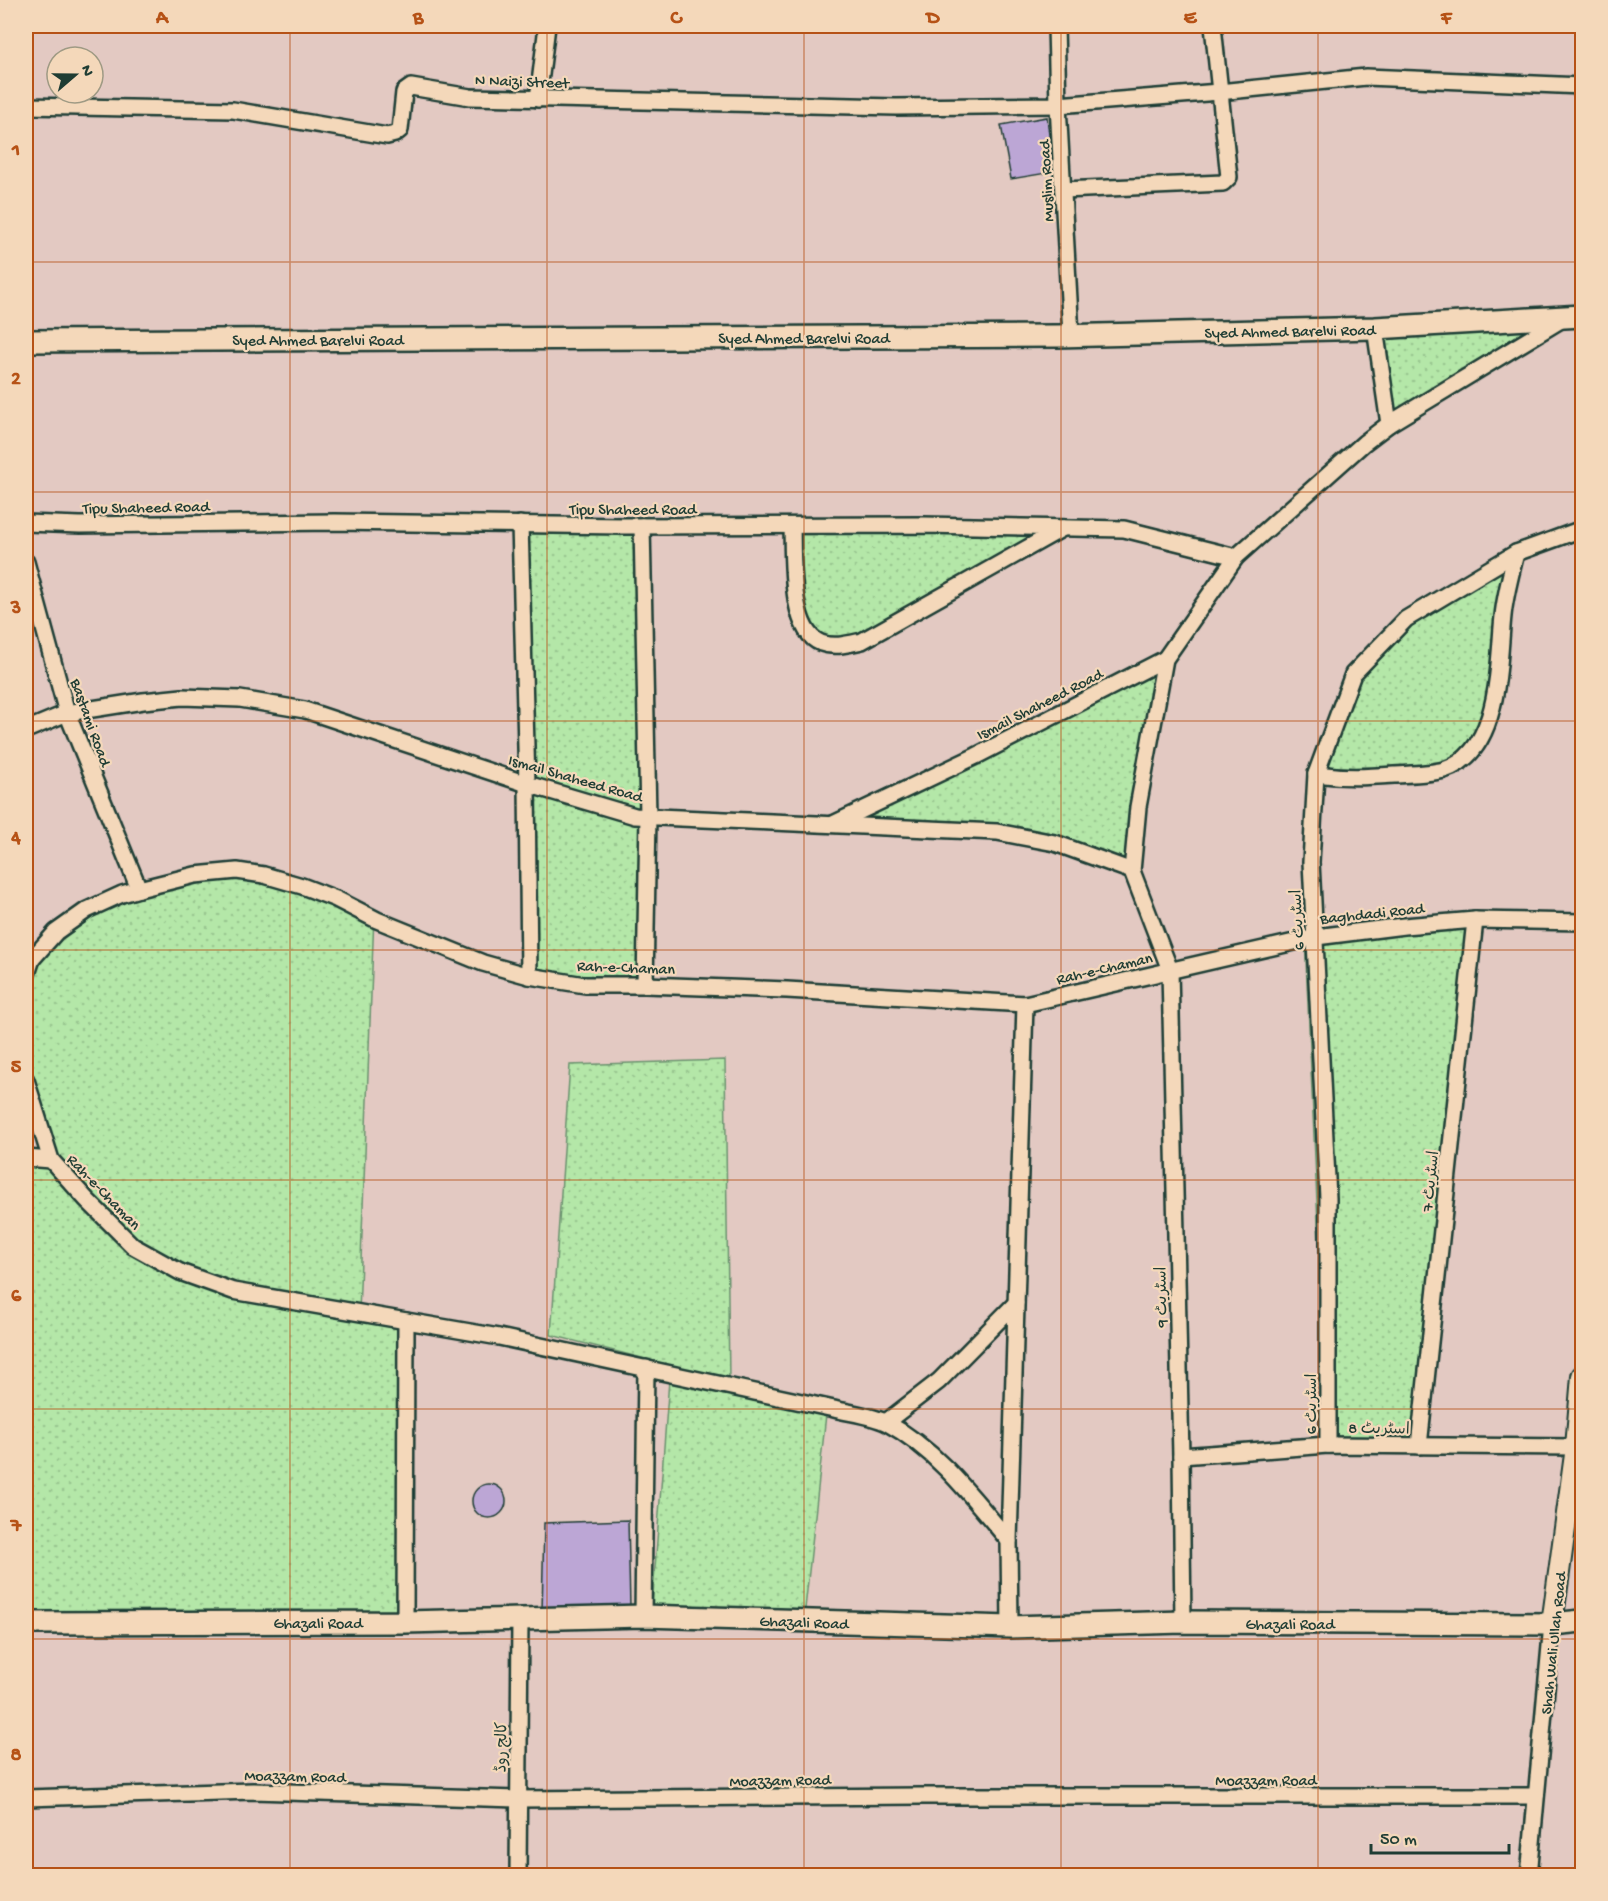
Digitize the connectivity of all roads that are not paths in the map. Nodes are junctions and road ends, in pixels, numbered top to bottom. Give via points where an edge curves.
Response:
1 (547, 26) edge
2 (1056, 26) edge
3 (1213, 26) edge
4 (1582, 86) edge
5 (1219, 92) junction
6 (538, 99) junction
7 (1058, 105) junction
8 (26, 106) edge
9 (1063, 190) junction
10 (1574, 317) edge
11 (1375, 328) junction
12 (1071, 335) junction
13 (26, 341) edge
14 (1389, 424) junction
15 (26, 524) edge
16 (520, 524) junction
17 (642, 526) junction
18 (792, 526) junction
19 (1062, 528) junction
20 (1582, 529) edge
21 (1516, 553) junction
22 (1236, 557) junction
23 (26, 562) edge
24 (1165, 659) junction
25 (67, 713) junction
26 (26, 730) edge
27 (1316, 774) junction
28 (527, 784) junction
29 (648, 816) junction
30 (830, 826) junction
31 (1132, 871) junction
32 (139, 889) junction
33 (1475, 920) junction
34 (1582, 922) edge
35 (1316, 936) junction
36 (1170, 970) junction
37 (529, 976) junction
38 (26, 977) edge
39 (645, 985) junction
40 (1025, 1004) junction
41 (26, 1080) edge
42 (26, 1158) edge
43 (51, 1160) junction
44 (1016, 1304) junction
45 (406, 1321) junction
46 (646, 1368) junction
47 (1582, 1376) edge
48 (886, 1422) junction
49 (1328, 1445) junction
50 (1419, 1446) junction
51 (1576, 1447) junction
52 (1182, 1456) junction
53 (1009, 1541) junction
54 (643, 1616) junction
55 (520, 1618) junction
56 (1582, 1621) edge
57 (405, 1622) junction
58 (1183, 1622) junction
59 (26, 1623) edge
60 (1552, 1624) junction
61 (1010, 1627) junction
62 (1536, 1796) junction
63 (26, 1798) edge
64 (518, 1799) junction
65 (518, 1875) edge
66 (1529, 1875) edge

1 - 6 street
2 - 7 street, Muslim Road
3 - 5 street
4 - 5 street, N Naizi Street via 1366,77
5 - 7 street, N Naizi Street
5 - 9 street via 1227,181
6 - 7 street, N Naizi Street via 896,107
6 - 8 street, N Naizi Street via 470,97 411,87 404,92 400,130 387,136 233,110
7 - 9 street, Muslim Road
9 - 12 street, Muslim Road
10 - 11 main road, Syed Ahmed Barelvi Road
10 - 14 street
11 - 12 main road, Syed Ahmed Barelvi Road
11 - 14 street
12 - 13 main road, Syed Ahmed Barelvi Road
14 - 22 street
15 - 16 street, Tipu Shaheed Road
16 - 17 street, Tipu Shaheed Road
16 - 28 street
17 - 18 street, Tipu Shaheed Road
17 - 29 street
18 - 19 street, Tipu Shaheed Road
18 - 19 street via 797,607 803,626 818,642 833,646 862,641
19 - 22 street, Tipu Shaheed Road via 1124,529
20 - 21 street, اسٹریٹ 6
21 - 27 street, اسٹریٹ 6 via 1406,619 1353,674
21 - 27 street via 1503,615 1500,666 1492,706 1483,737 1465,758 1445,770 1416,774 1345,778
22 - 24 street
23 - 25 street, Bastami Road
24 - 30 street, Ismail Shaheed Road
24 - 31 street via 1138,807
25 - 26 street, Ismail Shaheed Road
25 - 28 street, Ismail Shaheed Road via 182,697 240,699 305,710
25 - 32 street, Bastami Road
27 - 35 street, اسٹریٹ 6 via 1311,862
28 - 29 street, Ismail Shaheed Road via 634,816
28 - 37 street
29 - 30 street, Ismail Shaheed Road
29 - 39 street
30 - 31 street via 997,832 1055,843
31 - 36 street, اسٹریٹ 9
32 - 37 street, Rah-e-Chaman via 195,875 237,870 264,875 336,899 483,963
32 - 38 street, Rah-e-Chaman via 87,910 56,932 32,959
33 - 34 street, Baghdadi Road
33 - 35 street, Baghdadi Road
33 - 50 street, اسٹریٹ 7
35 - 36 street, Baghdadi Road
35 - 49 street, اسٹریٹ 6 via 1328,1198
36 - 40 street, Rah-e-Chaman
36 - 52 street, اسٹریٹ 9
37 - 39 street, Rah-e-Chaman via 585,985
39 - 40 street, Rah-e-Chaman
40 - 44 street
41 - 43 street, Rah-e-Chaman
42 - 43 street
43 - 45 street, Rah-e-Chaman via 133,1246 180,1272 233,1291
44 - 48 street via 939,1381
44 - 53 street
45 - 46 street, Rah-e-Chaman
45 - 57 street
46 - 48 street, Rah-e-Chaman
46 - 54 street
47 - 51 street, Shah Wali Ullah Road
48 - 53 street, Rah-e-Chaman via 954,1475
49 - 50 street, اسٹریٹ 8
49 - 52 street, اسٹریٹ 8
50 - 51 street, اسٹریٹ 8
51 - 60 street, Shah Wali Ullah Road
52 - 58 street, اسٹریٹ 9
53 - 61 street
54 - 55 main road, Ghazali Road
54 - 61 main road, Ghazali Road
55 - 57 main road, Ghazali Road
55 - 64 street, کالج روڈ
56 - 60 main road, Ghazali Road
57 - 59 main road, Ghazali Road
58 - 60 main road, Ghazali Road
58 - 61 main road, Ghazali Road
60 - 62 street, Shah Wali Ullah Road
62 - 64 street, Moazzam Road
62 - 66 street, Shah Wali Ullah Road
63 - 64 street, Moazzam Road via 253,1791
64 - 65 street, کالج روڈ

